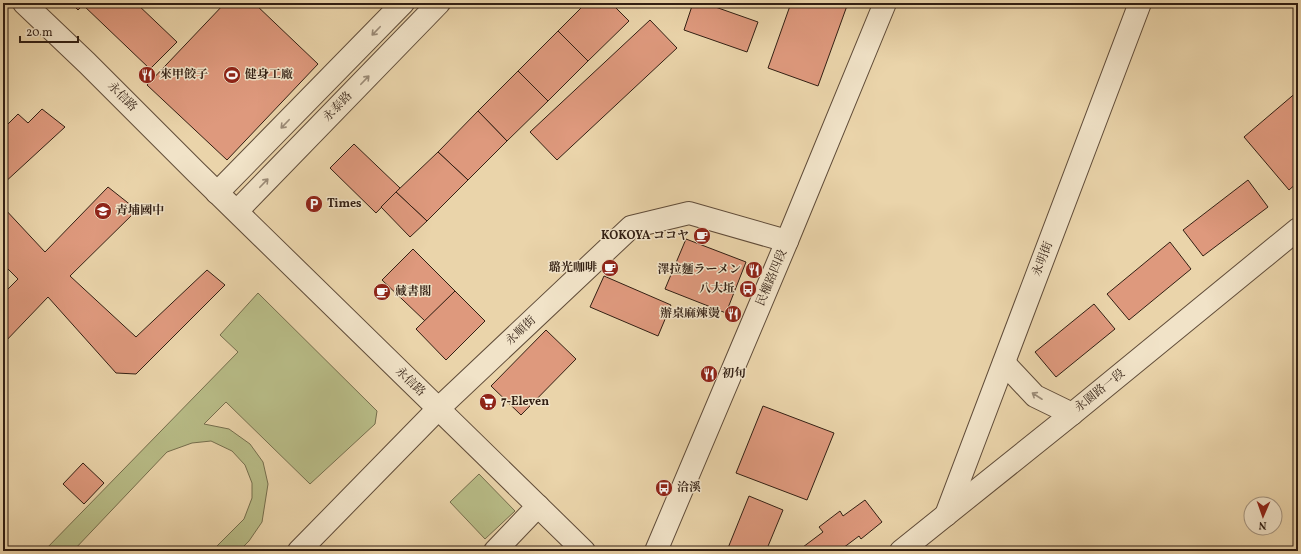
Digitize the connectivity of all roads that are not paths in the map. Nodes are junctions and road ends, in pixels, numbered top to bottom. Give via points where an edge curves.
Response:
1 (24, 3) edge
2 (403, 3) edge
3 (439, 3) edge
4 (885, 3) edge
5 (1140, 3) edge
6 (217, 193) junction
7 (237, 211) junction
8 (1298, 230) edge
9 (787, 241) junction
10 (1004, 363) junction
11 (438, 409) junction
12 (1072, 414) junction
13 (538, 506) junction
14 (946, 515) junction
15 (299, 551) edge
16 (495, 551) edge
17 (584, 551) edge
18 (656, 551) edge
19 (902, 551) edge

1 - 6 street, 永信路
2 -> 6 street
7 -> 3 street, 永泰路
4 - 9 street, 民權路四段
5 - 10 street, 永明街
6 - 7 street, 永信路
7 - 11 street, 永信路
8 - 12 street, 永園路一段
9 - 11 street, 永順街 via 689,214 631,227
9 - 18 street, 民權路四段
12 -> 10 street via 1035,396
10 - 14 street, 永明街
11 - 13 street, 永信路
11 - 15 street, 永順街
12 - 14 street, 永園路一段
13 - 16 street
13 - 17 street, 永信路
14 - 19 street, 永園路一段

